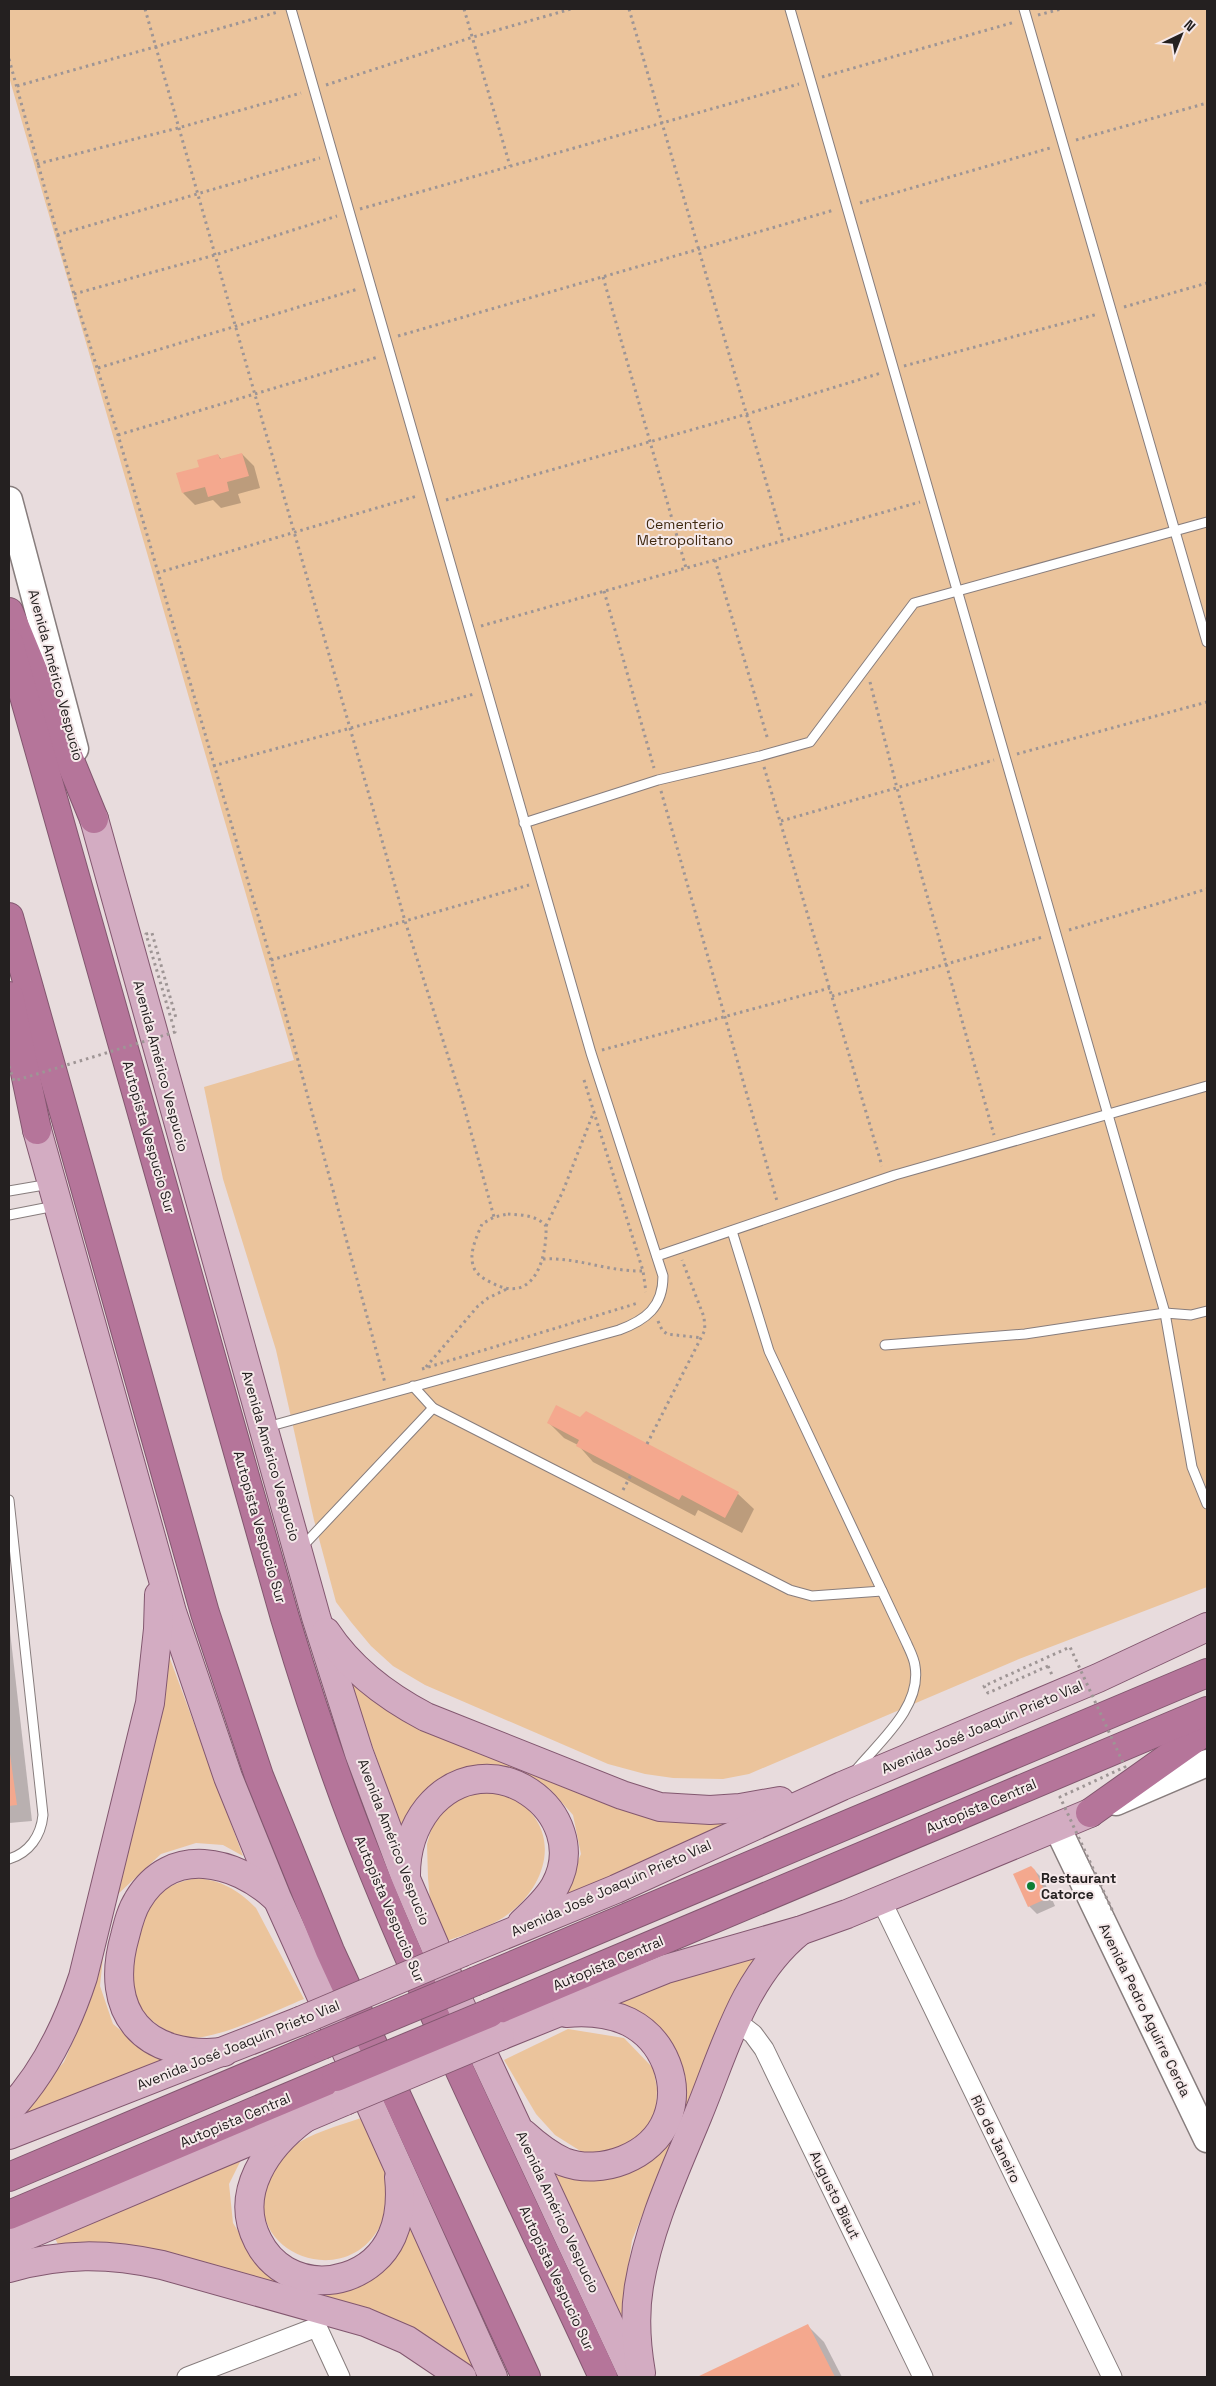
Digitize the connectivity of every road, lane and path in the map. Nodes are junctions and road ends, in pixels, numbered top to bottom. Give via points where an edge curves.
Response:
1 (144, 9) edge
2 (291, 9) edge
3 (464, 9) edge
4 (629, 9) edge
5 (790, 9) edge
6 (1024, 9) edge
7 (1062, 9) edge
8 (279, 12) dead end
9 (1027, 18) junction
10 (155, 48) junction
11 (9, 59) edge
12 (810, 80) junction
13 (16, 86) junction
14 (1207, 103) edge
15 (662, 122) junction
16 (1063, 144) junction
17 (333, 154) junction
18 (510, 166) junction
19 (197, 195) junction
20 (846, 207) junction
21 (350, 212) junction
22 (57, 235) junction
23 (699, 249) junction
24 (215, 256) junction
25 (604, 277) junction
26 (1207, 283) edge
27 (370, 286) junction
28 (74, 294) junction
29 (1111, 310) junction
30 (236, 328) junction
31 (386, 339) junction
32 (390, 353) junction
33 (98, 368) junction
34 (893, 369) junction
35 (254, 394) junction
36 (747, 414) junction
37 (118, 435) junction
38 (651, 441) junction
39 (430, 492) junction
40 (930, 499) junction
41 (9, 500) edge
42 (433, 503) junction
43 (1207, 522) edge
44 (1176, 532) junction
45 (294, 533) junction
46 (783, 540) junction
47 (715, 560) junction
48 (686, 568) junction
49 (157, 573) junction
50 (956, 591) junction
51 (604, 592) junction
52 (9, 612) edge
53 (469, 630) junction
54 (1207, 642) edge
55 (9, 643) edge
56 (866, 666) junction
57 (486, 690) junction
58 (350, 728) junction
59 (772, 753) junction
60 (760, 756) junction
61 (213, 766) junction
62 (658, 780) junction
63 (94, 819) junction
64 (524, 823) junction
65 (542, 881) junction
66 (1207, 889) edge
67 (9, 917) edge
68 (405, 921) junction
69 (1055, 934) junction
70 (271, 960) junction
71 (946, 964) junction
72 (830, 988) junction
73 (9, 996) edge
74 (832, 996) junction
75 (725, 1017) junction
76 (176, 1018) dead end
77 (9, 1036) edge
78 (590, 1053) junction
79 (9, 1066) edge
80 (1207, 1086) edge
81 (593, 1114) junction
82 (1107, 1116) junction
83 (38, 1130) junction
84 (997, 1147) junction
85 (886, 1179) junction
86 (9, 1191) edge
87 (56, 1194) junction
88 (781, 1214) junction
89 (9, 1215) edge
90 (494, 1216) junction
91 (546, 1226) junction
92 (732, 1231) junction
93 (676, 1250) junction
94 (657, 1256) junction
95 (543, 1259) junction
96 (643, 1271) junction
97 (509, 1289) junction
98 (644, 1297) dead end
99 (641, 1301) dead end
100 (654, 1309) junction
101 (1207, 1311) edge
102 (1165, 1313) junction
103 (702, 1338) junction
104 (885, 1345) dead end
105 (426, 1367) junction
106 (418, 1370) dead end
107 (393, 1380) dead end
108 (385, 1383) junction
109 (413, 1386) junction
110 (383, 1394) junction
111 (433, 1408) junction
112 (263, 1428) junction
113 (648, 1444) dead end
114 (9, 1500) edge
115 (1207, 1504) edge
116 (298, 1552) junction
117 (158, 1563) junction
118 (882, 1592) junction
119 (316, 1617) junction
120 (1207, 1627) edge
121 (1048, 1666) dead end
122 (1207, 1674) edge
123 (1207, 1710) edge
124 (1207, 1730) edge
125 (1207, 1763) edge
126 (842, 1786) junction
127 (1090, 1813) junction
128 (1057, 1827) junction
129 (9, 1859) edge
130 (406, 1879) junction
131 (277, 1898) junction
132 (881, 1900) junction
133 (1114, 1914) dead end
134 (802, 1930) junction
135 (513, 1931) junction
136 (548, 2016) junction
137 (736, 2021) junction
138 (495, 2025) junction
139 (224, 2052) junction
140 (340, 2089) junction
141 (9, 2110) edge
142 (305, 2118) junction
143 (520, 2130) junction
144 (9, 2135) edge
145 (1207, 2139) edge
146 (397, 2163) junction
147 (9, 2177) edge
148 (9, 2215) edge
149 (9, 2243) edge
150 (9, 2268) edge
151 (187, 2377) edge
152 (340, 2377) edge
153 (462, 2377) edge
154 (493, 2377) edge
155 (526, 2377) edge
156 (603, 2377) edge
157 (634, 2377) edge
158 (641, 2377) edge
159 (923, 2377) edge
160 (1112, 2377) edge

1 - 10 path
2 - 17 lane
3 - 18 path
4 - 15 path
5 - 12 lane
6 - 9 lane
7 - 9 path
8 - 10 path
9 - 12 path
9 - 16 lane
10 - 13 path
10 - 19 path
11 - 13 path
12 - 15 path
12 - 20 lane
13 - 22 path
14 - 16 path
15 - 18 path
15 - 23 path
16 - 20 path
16 - 29 lane
17 - 19 path
17 - 21 lane
18 - 21 path
19 - 22 path
19 - 24 path
20 - 23 path
20 - 34 lane
21 - 24 path
21 - 27 lane
22 - 28 path
23 - 25 path
23 - 36 path
24 - 28 path
24 - 30 path
25 - 31 path
25 - 38 path
26 - 29 path
27 - 30 path
27 - 31 lane
28 - 33 path
29 - 34 path
29 - 44 lane
30 - 33 path
30 - 35 path
31 - 32 lane
32 - 35 path
32 - 39 lane
33 - 37 path
34 - 36 path
34 - 40 lane
35 - 37 path
35 - 45 path
36 - 38 path
36 - 46 path
37 - 49 path
38 - 42 path
38 - 48 path
39 - 42 lane
39 - 45 path
40 - 46 path
40 - 50 lane
41 - 63 main road, Avenida Américo Vespucio
42 - 53 lane
43 - 44 lane
44 - 50 lane
44 - 54 lane
45 - 49 path
45 - 58 path
46 - 47 path
47 - 48 path
47 - 59 path
48 - 51 path
49 - 61 path
50 - 56 lane via 914,603
50 - 69 lane
51 - 53 path
51 - 62 path
52 - 63 highway
53 - 57 lane
55 - 156 highway, Autopista Vespucio Sur via 285,1618 329,1756 410,1959
56 - 59 lane via 810,742
56 - 71 path
57 - 58 path
57 - 64 lane
58 - 61 path
58 - 68 path
59 - 60 lane
60 - 62 lane
60 - 72 path
61 - 70 path
62 - 64 lane
62 - 75 path
63 - 112 main road, Avenida Américo Vespucio
64 - 65 lane
65 - 68 path
65 - 78 lane
66 - 69 path
67 - 155 highway via 205,1613 259,1776 330,1951
68 - 70 path
68 - 90 path via 463,1103
69 - 71 path
69 - 82 lane
70 - 108 path
71 - 74 path
71 - 84 path
72 - 74 path
72 - 75 path
73 - 83 highway
74 - 85 path
75 - 78 path
75 - 88 path
76 - 79 path, bridge via 152,934 146,934 175,1032 14,1081
77 - 83 main road
78 - 81 path via 582,1072
78 - 94 lane
80 - 82 lane
81 - 91 path via 564,1191
81 - 96 path
82 - 84 lane
82 - 102 lane
83 - 87 main road
84 - 85 lane
85 - 88 lane
86 - 87 lane
87 - 89 lane
87 - 117 main road
88 - 92 lane
90 - 91 path via 521,1214 540,1220
90 - 97 path via 482,1224 472,1263 486,1280
91 - 95 path
92 - 93 lane
92 - 118 lane via 769,1352
93 - 94 lane
93 - 103 path via 704,1316
94 - 100 lane via 663,1284
95 - 96 path via 569,1259 616,1270
95 - 97 path via 535,1277
96 - 98 path via 647,1291
97 - 105 path via 498,1292 478,1306
99 - 105 path
100 - 103 path via 664,1333
100 - 109 lane via 640,1322 619,1330
101 - 102 lane via 1191,1315
102 - 104 lane via 1025,1334
102 - 115 lane via 1192,1467
103 - 113 path
105 - 106 path
107 - 108 path
108 - 110 path
109 - 110 lane
109 - 111 lane
110 - 112 lane
111 - 116 lane
111 - 118 lane via 790,1590 812,1596
112 - 116 main road, Avenida Américo Vespucio
114 - 129 lane via 43,1815 36,1839 20,1854
116 - 119 main road, Avenida Américo Vespucio
117 - 131 main road via 207,1719
117 - 141 main road via 158,1629 150,1703 83,1977 74,2005 48,2059
118 - 126 lane via 913,1658 914,1687 896,1723
119 - 126 main road via 354,1666 406,1707 641,1802 688,1810 740,1808
119 - 130 main road, Avenida Américo Vespucio via 359,1753
120 - 126 main road, Avenida José Joaquín Prieto Vial via 1098,1678
121 - 133 path, bridge via 988,1694 984,1686 1070,1647 1125,1767 1060,1797
122 - 147 highway, bridge
123 - 138 highway, Autopista Central
124 - 127 highway
125 - 127 main road
126 - 135 main road, Avenida José Joaquín Prieto Vial via 624,1885
127 - 128 main road
128 - 132 main road
128 - 145 main road, Avenida Pedro Aguirre Cerda
130 - 135 main road via 407,1856 413,1834 425,1812 441,1795 474,1779 501,1779 514,1783 548,1809 559,1832 563,1854 560,1876 550,1894
130 - 143 main road, Avenida Américo Vespucio via 459,2002
131 - 139 main road via 257,1881 230,1868 191,1864 154,1881 138,1900 131,1916 118,1971 119,1992 128,2016 142,2032 178,2050
131 - 146 main road
132 - 134 main road
132 - 160 street, Río de Janeiro
134 - 136 main road via 666,1969
134 - 137 main road via 780,1949 762,1972
135 - 139 main road, Avenida José Joaquín Prieto Vial, bridge
136 - 138 main road
136 - 143 main road via 596,2013 622,2019 640,2028 656,2045 669,2069 672,2082 670,2108 660,2131 644,2149 607,2165 566,2162 549,2154
137 - 158 main road via 670,2184 646,2256 636,2323
137 - 159 street, Augusto Biaut via 753,2034 764,2049
138 - 140 highway, Autopista Central, bridge
139 - 144 main road, Avenida José Joaquín Prieto Vial
140 - 142 main road
140 - 148 highway, Autopista Central
142 - 146 main road via 266,2156 250,2197 250,2222 254,2234 267,2255 286,2271 309,2279 334,2280 358,2272 379,2257 396,2224 400,2193
142 - 149 main road
143 - 157 main road, Avenida Américo Vespucio
146 - 154 main road
150 - 153 main road via 43,2259 86,2255 162,2265 372,2325 420,2348
151 - 152 street via 317,2326

